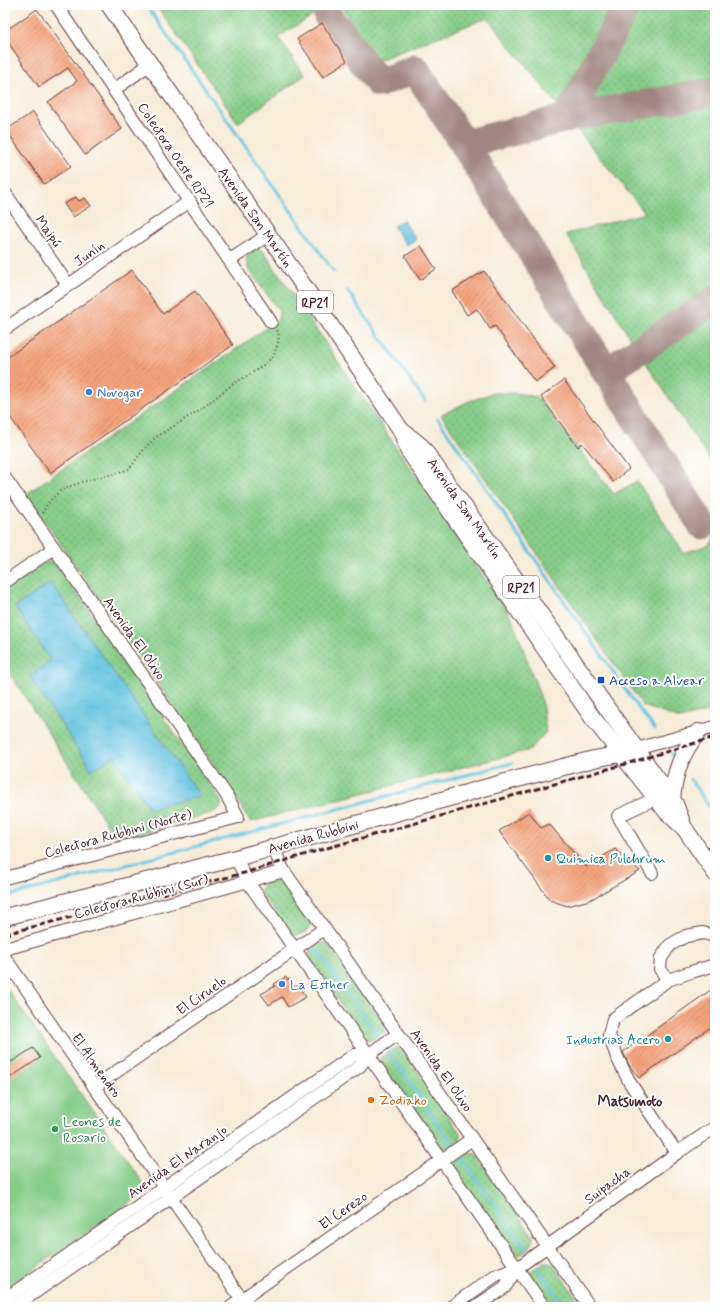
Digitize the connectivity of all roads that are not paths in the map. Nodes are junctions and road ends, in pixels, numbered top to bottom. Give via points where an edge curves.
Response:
1 (56, 5) edge
2 (109, 5) edge
3 (150, 64) junction
4 (114, 90) junction
5 (5, 194) edge
6 (190, 201) junction
7 (268, 235) junction
8 (230, 260) junction
9 (68, 285) junction
10 (272, 322) road end
11 (5, 329) edge
12 (5, 478) edge
13 (54, 548) junction
14 (5, 582) edge
15 (715, 727) edge
16 (698, 732) junction
17 (628, 751) junction
18 (656, 798) junction
19 (672, 799) junction
20 (238, 816) joint
21 (685, 829) junction
22 (273, 848) junction
23 (236, 858) junction
24 (284, 871) junction
25 (652, 873) dead end
26 (715, 873) edge
27 (5, 878) edge
28 (248, 882) junction
29 (5, 917) edge
30 (324, 928) junction
31 (715, 936) edge
32 (5, 949) edge
33 (294, 949) junction
34 (5, 958) edge
35 (715, 965) edge
36 (668, 980) junction
37 (398, 1034) junction
38 (368, 1055) junction
39 (94, 1087) junction
40 (715, 1127) edge
41 (472, 1139) junction
42 (677, 1153) junction
43 (441, 1160) junction
44 (168, 1193) junction
45 (547, 1247) junction
46 (517, 1268) junction
47 (5, 1299) edge
48 (244, 1303) edge
49 (14, 1307) edge
50 (231, 1307) edge
51 (451, 1307) edge
52 (475, 1307) edge
53 (544, 1307) edge
54 (590, 1307) edge

1 - 4 street, Colectora Oeste RP21
2 - 3 main road, Avenida San Martín / RP21
3 - 4 street
3 - 7 main road, Avenida San Martín / RP21
4 - 6 street, Colectora Oeste RP21
5 - 9 street, Maipú
6 - 8 street, Colectora Oeste RP21
6 - 9 street, Junín
7 - 8 street
7 - 17 main road, Avenida San Martín / RP21 via 401,430 408,450 592,717
8 - 10 street, Colectora Oeste RP21
9 - 11 street, Junín
12 - 13 street, Avenida El Olivo
13 - 14 street
13 - 20 street, Avenida El Olivo via 228,796
15 - 16 street
16 - 17 street
16 - 19 main road via 688,745 678,766
17 - 18 main road, Avenida San Martín / RP21
17 - 19 main road, Avenida San Martín / RP21
17 - 22 main road, Avenida Rubbini via 502,783
18 - 21 main road, Avenida San Martín / RP21
18 - 25 street via 618,816
19 - 21 main road, Avenida San Martín / RP21
20 - 27 street, Colectora Rubbini (Norte)
21 - 26 main road, Avenida San Martín / RP21
22 - 23 main road, Avenida Rubbini
22 - 24 street, Avenida El Olivo
23 - 28 street
23 - 29 main road, Avenida Rubbini
24 - 28 street, Colectora Rubbini (Sur)
24 - 30 street, Avenida El Olivo
28 - 32 street, Colectora Rubbini (Sur)
28 - 33 street
30 - 33 street, El Ciruelo
30 - 37 street, Avenida El Olivo
31 - 36 street via 703,933 686,936 670,945 661,958 660,969
33 - 38 street
33 - 39 street, El Ciruelo
34 - 39 street, El Almendro
35 - 36 street
36 - 42 street via 613,1019 609,1035 630,1083
37 - 38 street, Avenida El Naranjo
37 - 41 street, Avenida El Olivo
38 - 43 street
38 - 44 street, Avenida El Naranjo via 354,1056
39 - 44 street, El Almendro
40 - 42 street, Suipacha
41 - 43 street, El Cerezo
41 - 45 street, Avenida El Olivo
42 - 45 street, Suipacha
43 - 46 street
43 - 48 street, El Cerezo
44 - 47 street, Avenida El Naranjo
44 - 48 street, El Almendro
44 - 49 street, Avenida El Naranjo
45 - 46 street, Suipacha
45 - 54 street, Avenida El Olivo
46 - 51 street via 496,1275
46 - 52 street via 504,1286
46 - 53 street
48 - 50 street, El Cerezo

